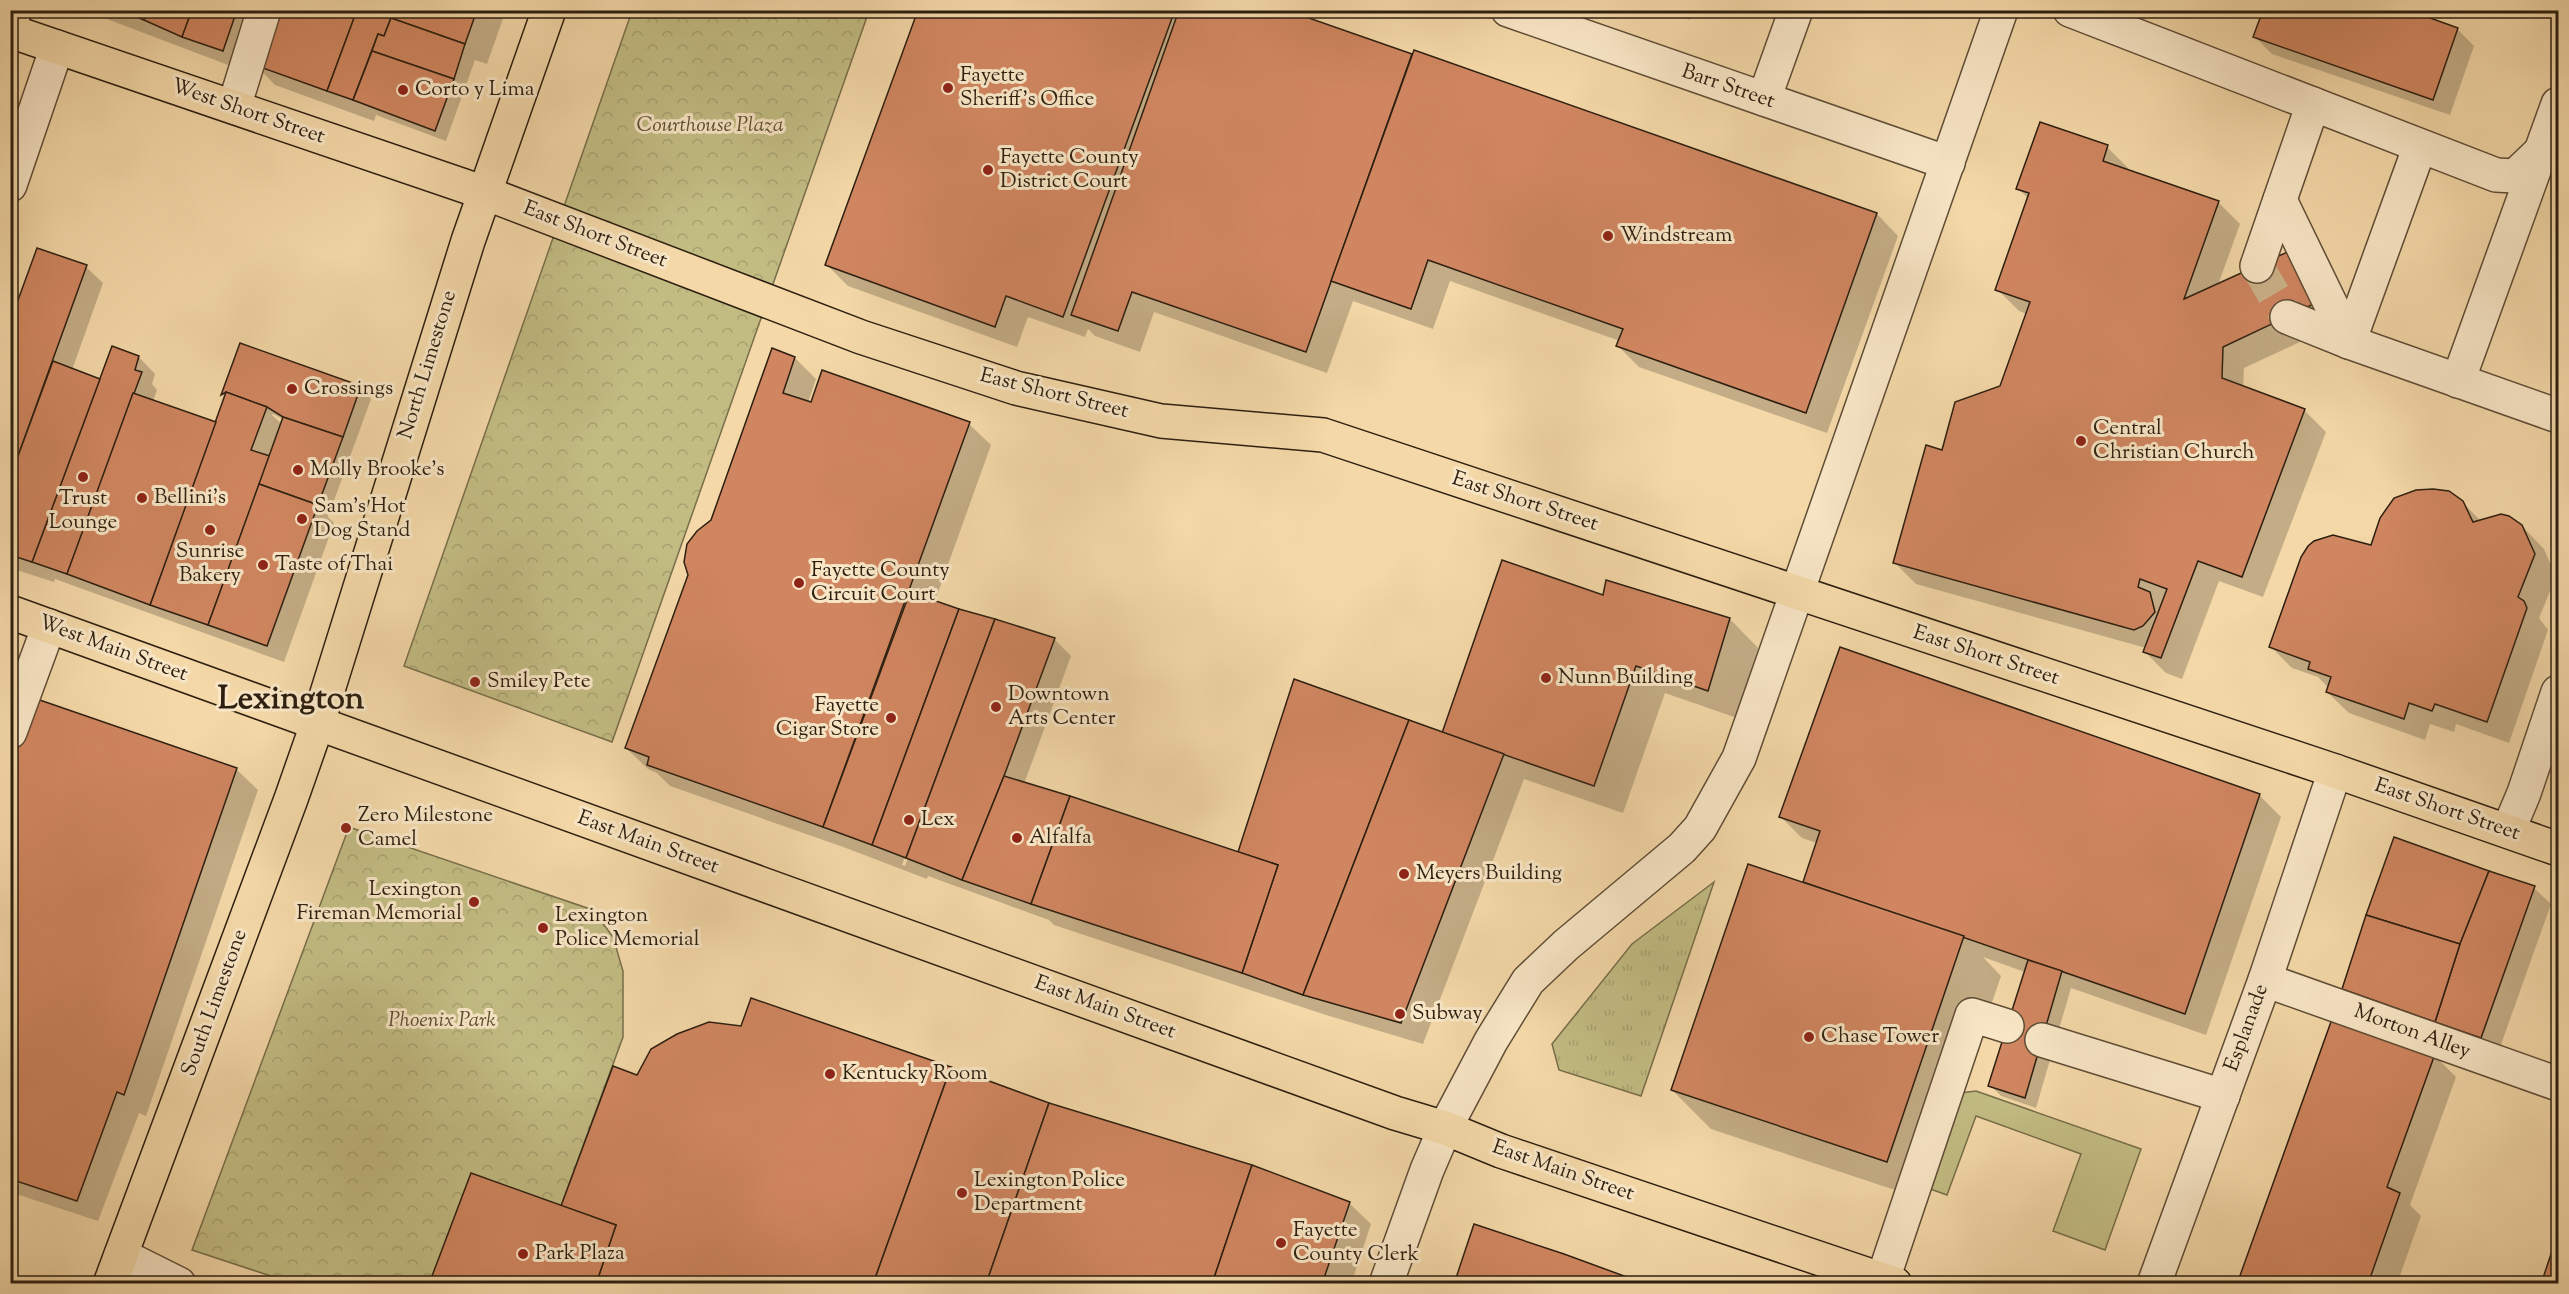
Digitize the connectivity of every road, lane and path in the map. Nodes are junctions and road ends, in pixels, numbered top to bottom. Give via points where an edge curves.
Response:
1 (15, 10) edge
2 (264, 10) edge
3 (549, 10) edge
4 (1508, 10) edge
5 (1796, 10) edge
6 (2001, 10) edge
7 (2070, 10) edge
8 (10, 23) edge
9 (10, 31) edge
10 (57, 47) junction
11 (1764, 99) junction
12 (2313, 104) junction
13 (2559, 104) edge
14 (234, 107) junction
15 (2551, 141) edge
16 (2420, 146) junction
17 (1948, 163) junction
18 (10, 185) edge
19 (485, 193) junction
20 (2280, 200) junction
21 (2257, 266) dead end
22 (2287, 317) tunnel mouth
23 (2349, 342) junction
24 (2458, 381) junction
25 (2559, 416) edge
26 (1797, 593) junction
27 (10, 612) edge
28 (50, 626) junction
29 (2559, 692) edge
30 (318, 722) junction
31 (10, 732) edge
32 (2552, 732) edge
33 (2335, 771) junction
34 (2508, 831) junction
35 (2559, 849) edge
36 (2265, 980) junction
37 (2007, 1026) dead end
38 (2042, 1040) dead end
39 (2559, 1084) edge
40 (2223, 1096) junction
41 (1445, 1128) junction
42 (116, 1269) edge
43 (1889, 1281) edge
44 (179, 1284) edge
45 (1386, 1284) edge
46 (2154, 1284) edge

1 - 8 street
2 - 14 street
3 - 19 main road, North Limestone
4 - 11 street, Barr Street
5 - 11 street
6 - 17 street
7 - 12 street
9 - 10 main road, West Short Street
10 - 14 main road, West Short Street
10 - 18 street
11 - 17 street, Barr Street
12 - 16 street
12 - 20 street
13 - 15 street
14 - 19 main road, West Short Street
15 - 16 street via 2516,176 2496,175
15 - 24 street
16 - 23 street
17 - 26 street
19 - 26 main road, East Short Street via 861,336 1016,388 1161,421 1323,435
19 - 30 main road, North Limestone
20 - 21 street
20 - 23 street
22 - 23 street
23 - 24 street
24 - 25 street
26 - 33 main road, East Short Street
26 - 41 street via 1739,758 1700,828 1528,981
27 - 28 main road, West Main Street
28 - 30 main road, West Main Street
28 - 31 street
29 - 32 street
30 - 41 main road, East Main Street
30 - 42 main road, South Limestone
32 - 34 street
33 - 34 main road, East Short Street
33 - 36 street, Esplanade
34 - 35 main road, East Short Street
36 - 39 street, Morton Alley
36 - 40 street, Esplanade
37 - 43 street via 1972,1015
38 - 40 street
40 - 46 street, Esplanade
41 - 43 main road, East Main Street via 1501,1151
41 - 45 street
42 - 44 street

